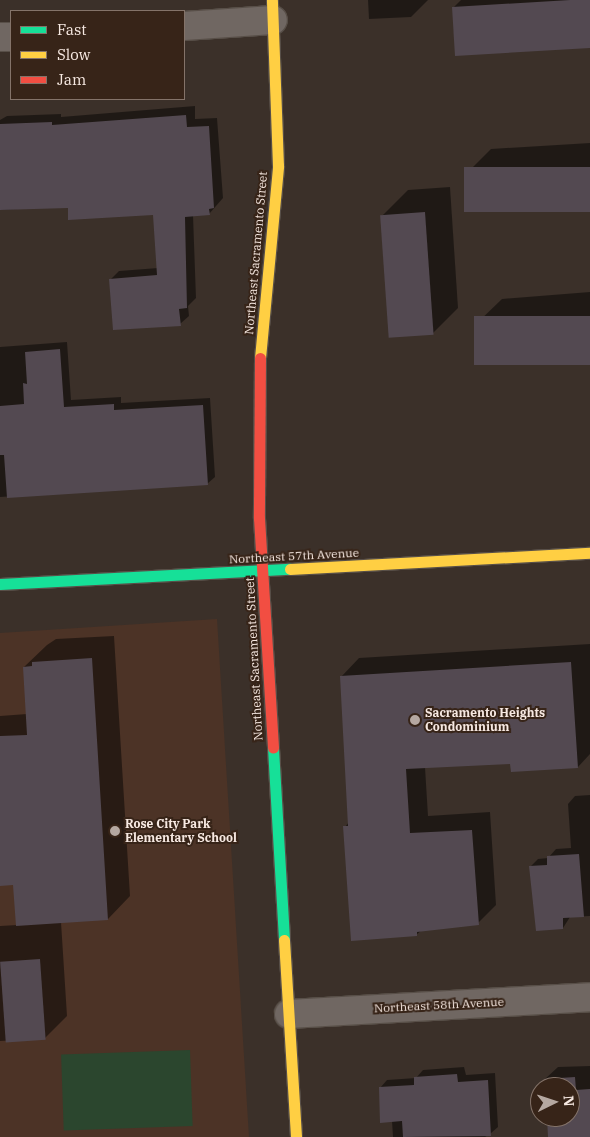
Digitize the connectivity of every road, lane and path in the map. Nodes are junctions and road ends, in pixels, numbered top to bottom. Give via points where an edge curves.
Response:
1 (273, 10) edge
2 (185, 26) edge
3 (590, 553) edge
4 (263, 572) junction
5 (0, 584) edge
6 (590, 997) edge
7 (289, 1014) junction
8 (296, 1137) edge

1 - 2 street
1 - 4 street, Northeast Sacramento Street via 278,166 260,351 257,428
3 - 4 street, Northeast 57th Avenue
4 - 5 street, Northeast 57th Avenue
4 - 7 street, Northeast Sacramento Street
6 - 7 street, Northeast 58th Avenue
7 - 8 street, Northeast Sacramento Street

